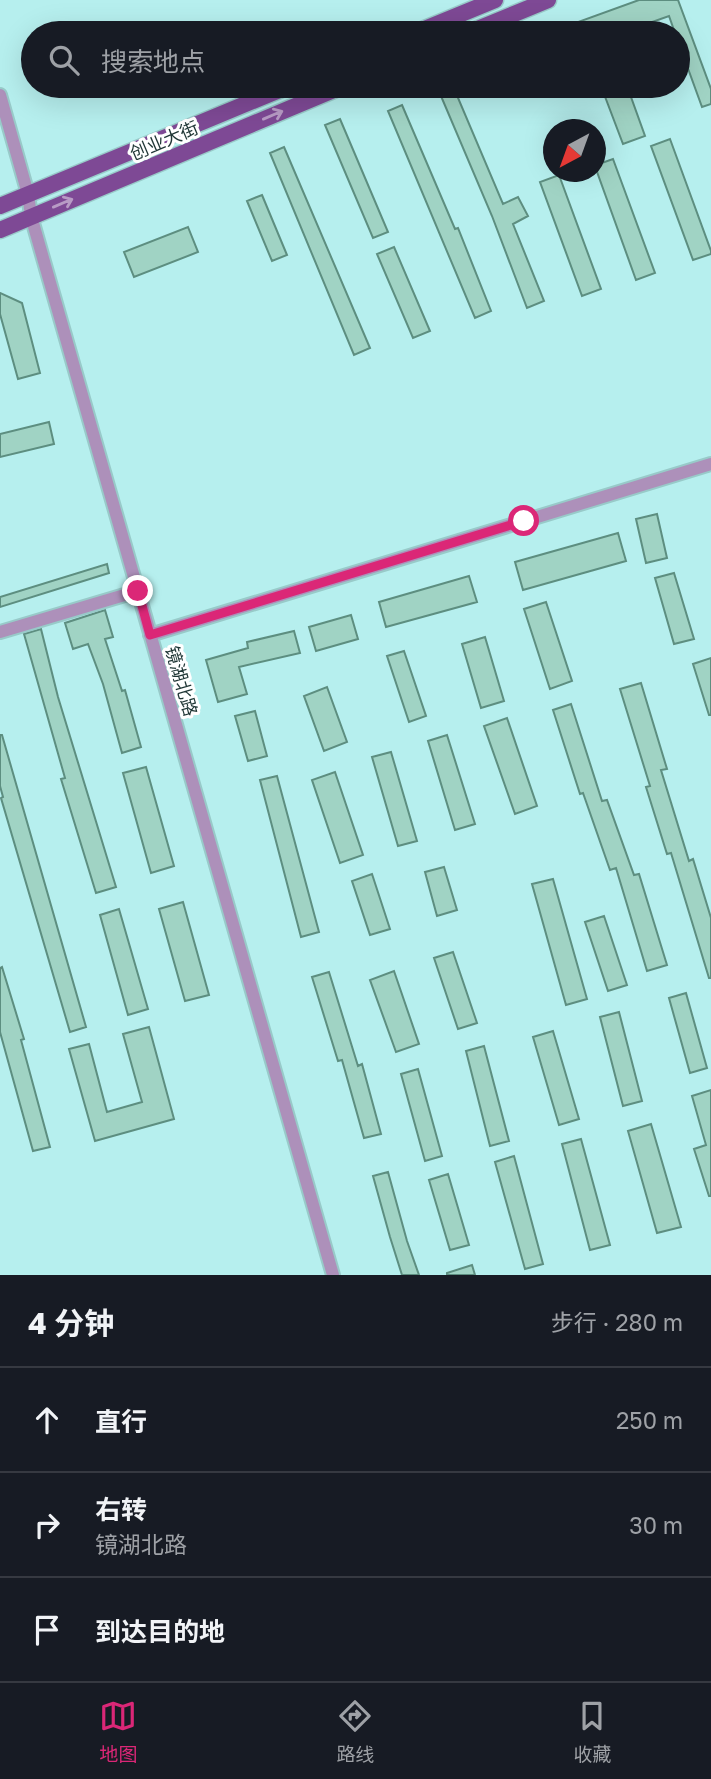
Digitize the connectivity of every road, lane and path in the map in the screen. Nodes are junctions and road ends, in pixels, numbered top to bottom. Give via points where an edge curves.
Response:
1 (495, 0) edge
2 (548, 0) edge
3 (444, 21) edge
4 (497, 21) edge
5 (0, 95) edge
6 (260, 98) edge
7 (314, 98) edge
8 (28, 194) junction
9 (0, 206) edge
10 (31, 216) junction
11 (0, 230) edge
12 (711, 464) edge
13 (138, 591) junction
14 (0, 632) edge
15 (150, 635) junction
16 (333, 1275) edge

1 - 3 main road
2 - 4 main road
5 - 8 street, 镜湖北路
6 - 8 main road, 创业大街
10 -> 7 main road, 创业大街
8 - 9 main road, 创业大街
8 - 10 street, 镜湖北路
10 - 11 main road, 创业大街
10 - 13 street, 镜湖北路
12 - 15 street
13 - 14 street
13 - 15 street, 镜湖北路
15 - 16 street, 镜湖北路

